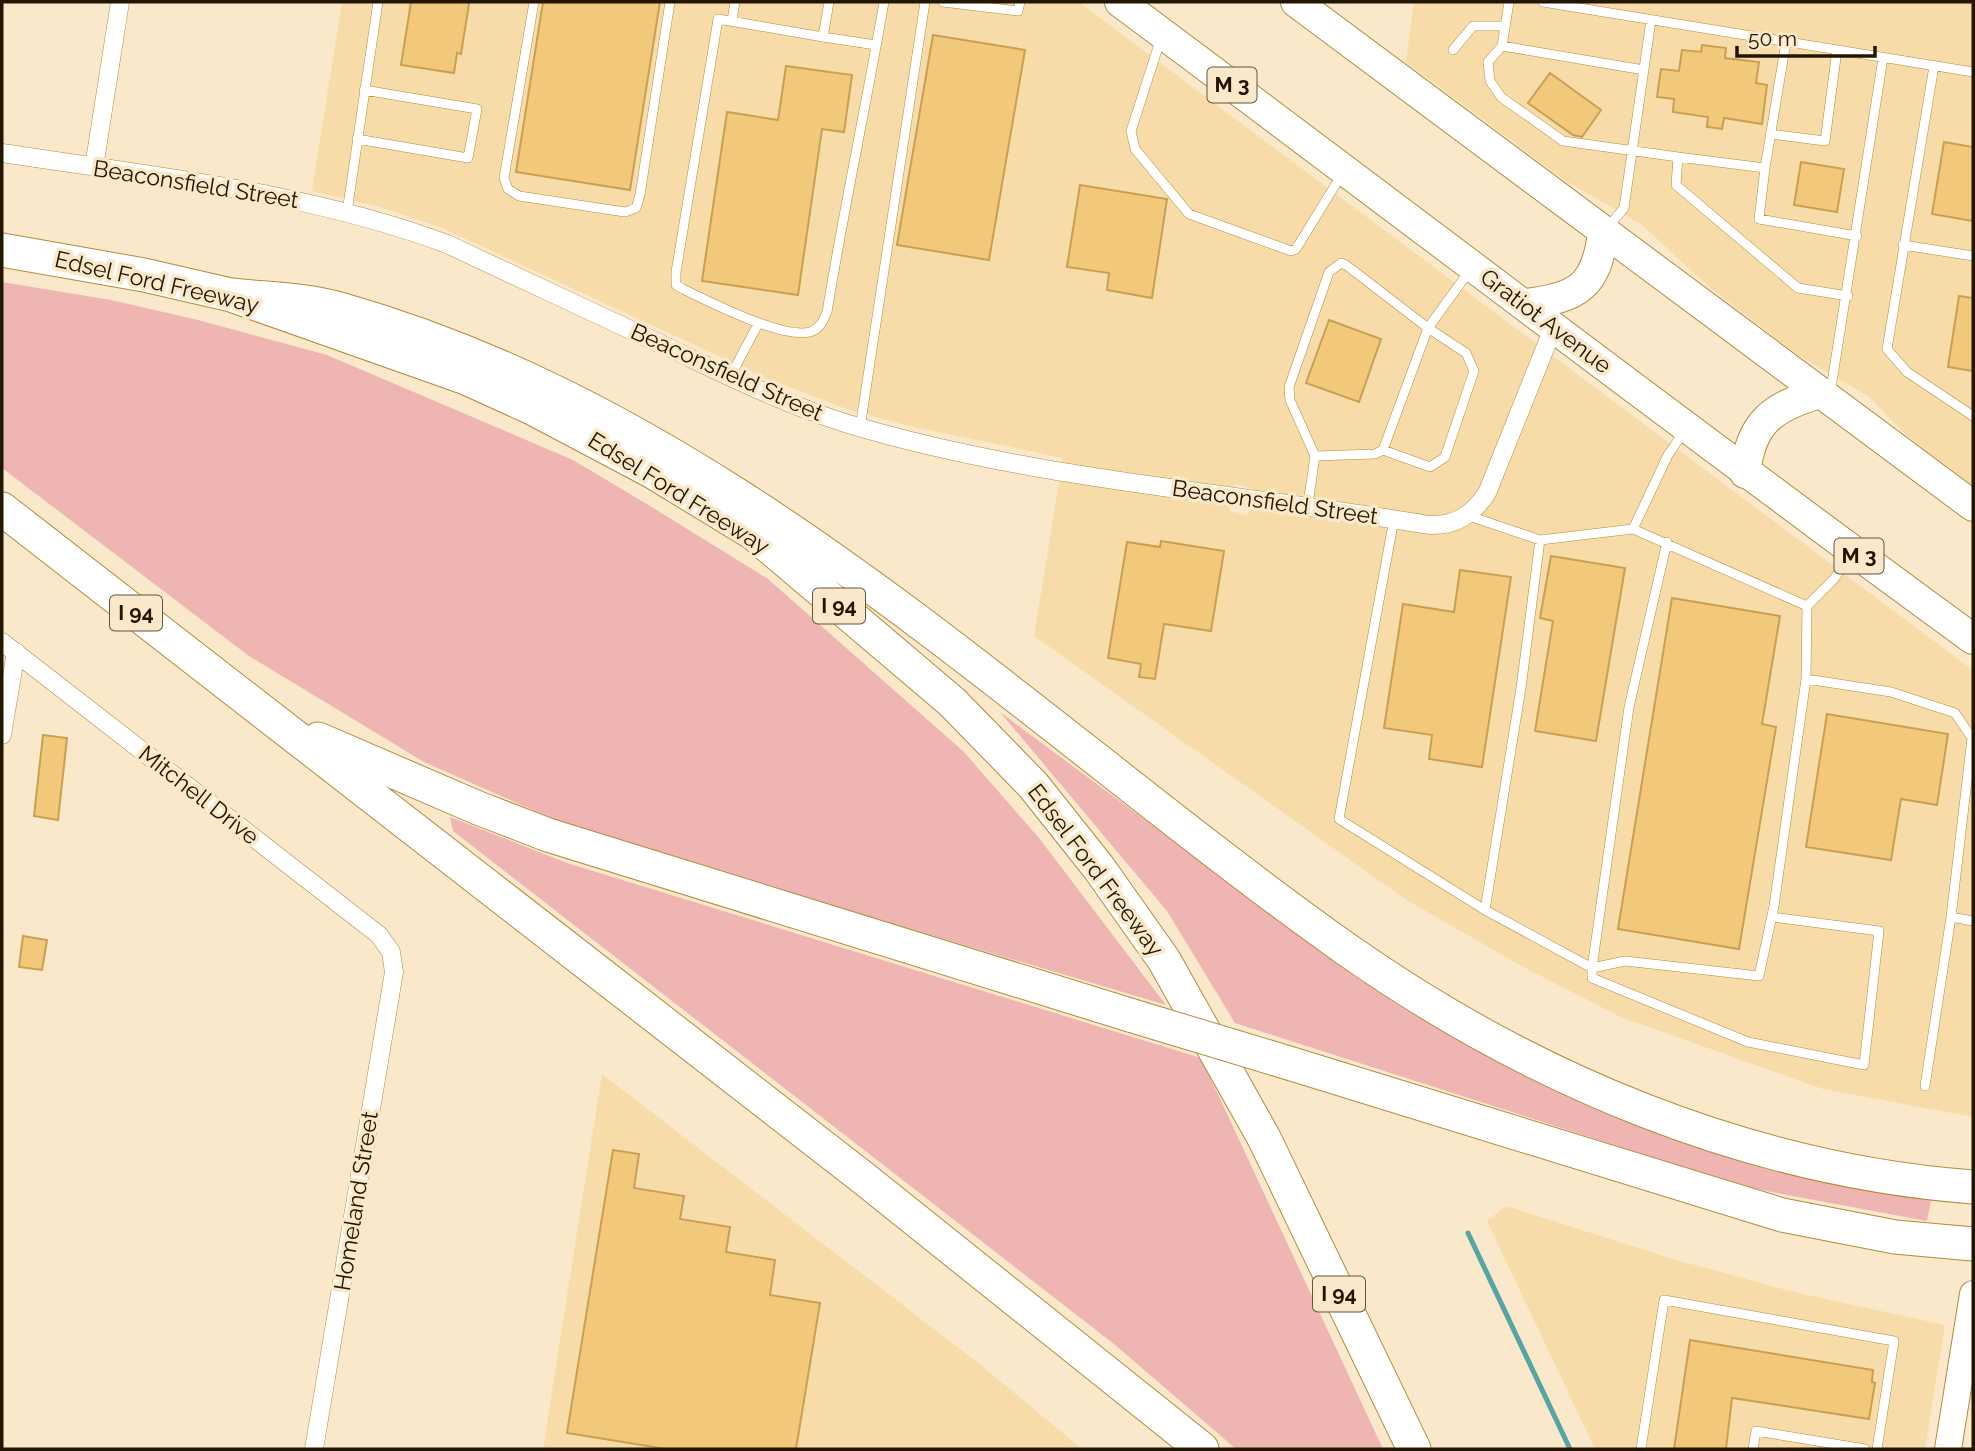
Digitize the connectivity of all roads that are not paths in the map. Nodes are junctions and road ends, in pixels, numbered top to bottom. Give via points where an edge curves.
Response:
1 (120, 2) edge
2 (378, 2) edge
3 (534, 2) edge
4 (670, 2) edge
5 (735, 2) edge
6 (830, 2) edge
7 (884, 2) edge
8 (925, 2) edge
9 (943, 2) edge
10 (1020, 2) edge
11 (1120, 2) edge
12 (1296, 2) edge
13 (1509, 2) edge
14 (1543, 2) edge
15 (1651, 19) junction
16 (732, 21) junction
17 (1505, 26) junction
18 (1162, 33) junction
19 (823, 37) junction
20 (1786, 42) junction
21 (876, 45) junction
22 (1502, 46) junction
23 (1453, 50) dead end
24 (1838, 50) junction
25 (1883, 58) junction
26 (1934, 66) junction
27 (1644, 69) junction
28 (1973, 72) edge
29 (364, 90) junction
30 (1770, 134) junction
31 (357, 139) junction
32 (1633, 150) junction
33 (2, 153) edge
34 (1678, 157) junction
35 (94, 167) junction
36 (1765, 168) junction
37 (1345, 170) junction
38 (347, 212) junction
39 (1603, 232) junction
40 (1857, 236) junction
41 (1903, 245) junction
42 (2, 250) edge
43 (1973, 256) edge
44 (1474, 266) junction
45 (231, 295) junction
46 (1848, 296) junction
47 (1525, 304) junction
48 (758, 324) junction
49 (1553, 326) junction
50 (1428, 328) junction
51 (730, 377) junction
52 (1825, 396) junction
53 (1973, 416) edge
54 (860, 428) junction
55 (1686, 428) junction
56 (1383, 450) junction
57 (1315, 456) junction
58 (1745, 473) junction
59 (1308, 505) junction
60 (1973, 506) edge
61 (2, 509) edge
62 (1469, 516) junction
63 (1394, 519) junction
64 (1633, 530) junction
65 (1540, 540) junction
66 (1667, 542) junction
67 (1853, 551) junction
68 (1808, 607) junction
69 (1973, 639) edge
70 (9, 647) edge
71 (1806, 678) junction
72 (271, 718) junction
73 (2, 734) edge
74 (1485, 910) junction
75 (1772, 916) junction
76 (1951, 917) junction
77 (1973, 921) edge
78 (391, 952) joint
79 (1592, 968) junction
80 (1925, 1086) dead end
81 (1973, 1187) edge
82 (1973, 1244) edge
83 (1973, 1294) edge
84 (1969, 1350) edge
85 (314, 1449) edge
86 (1202, 1449) edge
87 (1414, 1449) edge
88 (1641, 1449) edge
89 (1753, 1449) edge
90 (1865, 1449) edge
91 (1877, 1449) edge
92 (1948, 1449) edge

1 - 35 street
2 - 29 lane
3 - 4 lane via 503,178 508,189 519,196 625,212 636,208 640,195
5 - 16 lane
6 - 19 lane
7 - 21 lane
8 - 54 lane
9 - 10 lane via 1018,11
11 - 18 main road, Gratiot Avenue / M 3
12 - 39 main road
13 - 17 lane
14 - 15 lane
15 - 20 lane
15 - 27 lane
16 - 19 lane
16 - 48 lane via 718,19 676,285
17 - 22 lane
17 - 23 lane via 1472,26
18 - 37 main road, Gratiot Avenue / M 3
18 - 37 lane via 1131,131 1135,149 1189,215 1291,251
19 - 21 lane
20 - 24 lane
20 - 30 lane
21 - 48 lane via 827,312 820,326 807,333
22 - 27 lane
22 - 32 lane via 1488,62 1490,81 1501,97 1563,142
24 - 25 lane
24 - 30 lane via 1825,141
25 - 26 lane
25 - 40 lane
26 - 28 lane
26 - 41 lane
27 - 32 lane
29 - 31 lane
29 - 31 lane via 477,109 468,158
30 - 36 lane
31 - 38 lane
32 - 34 lane
32 - 39 lane via 1624,208
33 - 35 street, Beaconsfield Street
34 - 36 lane
34 - 46 lane via 1676,185 1798,288
35 - 38 street, Beaconsfield Street via 320,203
36 - 40 lane via 1759,219
37 - 44 main road, Gratiot Avenue / M 3
38 - 51 street, Beaconsfield Street via 447,244
39 - 47 main road via 1598,266 1581,288 1551,301
39 - 52 main road
40 - 46 lane
41 - 43 lane
41 - 53 lane via 1887,349 1907,372
42 - 45 highway, Edsel Ford Freeway / I 94
44 - 47 main road, Gratiot Avenue / M 3
44 - 50 lane
45 - 81 highway via 336,307 446,345 542,386 713,478 851,573 1347,949 1518,1053 1642,1110 1734,1143 1808,1164
45 - 87 highway, Edsel Ford Freeway / I 94 via 466,378 653,472 753,533 952,702 1033,785 1164,960 1264,1138
46 - 52 lane
47 - 49 main road, Gratiot Avenue / M 3
48 - 51 lane
49 - 55 main road, Gratiot Avenue / M 3
49 - 62 street via 1494,477
50 - 56 lane
50 - 56 lane via 1466,353 1474,371 1445,457 1430,467
50 - 57 lane via 1346,265 1332,268 1289,387 1290,400
51 - 54 street, Beaconsfield Street via 766,395
52 - 58 main road via 1778,409 1762,422 1748,450
52 - 60 main road
54 - 59 street, Beaconsfield Street via 996,460
55 - 58 main road, Gratiot Avenue / M 3
55 - 64 lane via 1668,455
56 - 57 lane
57 - 59 lane
58 - 67 main road, Gratiot Avenue / M 3
59 - 63 street, Beaconsfield Street
61 - 72 highway, I 94
62 - 63 street, Beaconsfield Street via 1441,525
62 - 65 lane
63 - 74 lane via 1339,819
64 - 65 lane
64 - 66 lane
65 - 74 lane
66 - 68 lane
66 - 79 lane via 1629,707
67 - 68 lane
67 - 69 main road, Gratiot Avenue / M 3
68 - 71 lane
70 - 73 street
70 - 78 street, Mitchell Drive via 379,935
71 - 75 lane
71 - 76 lane via 1891,692 1955,713 1972,738
72 - 82 highway, bridge via 548,835 1133,1016 1782,1215 1867,1233
72 - 86 highway, I 94 via 873,1185
74 - 79 lane
75 - 79 lane via 1759,976 1625,961
75 - 79 lane via 1879,931 1864,1065 1748,1042 1592,978
76 - 77 lane
76 - 80 lane
78 - 85 street, Homeland Street via 394,972
83 - 84 main road
84 - 92 main road
88 - 91 lane via 1664,1300 1894,1341
89 - 90 lane via 1756,1432

